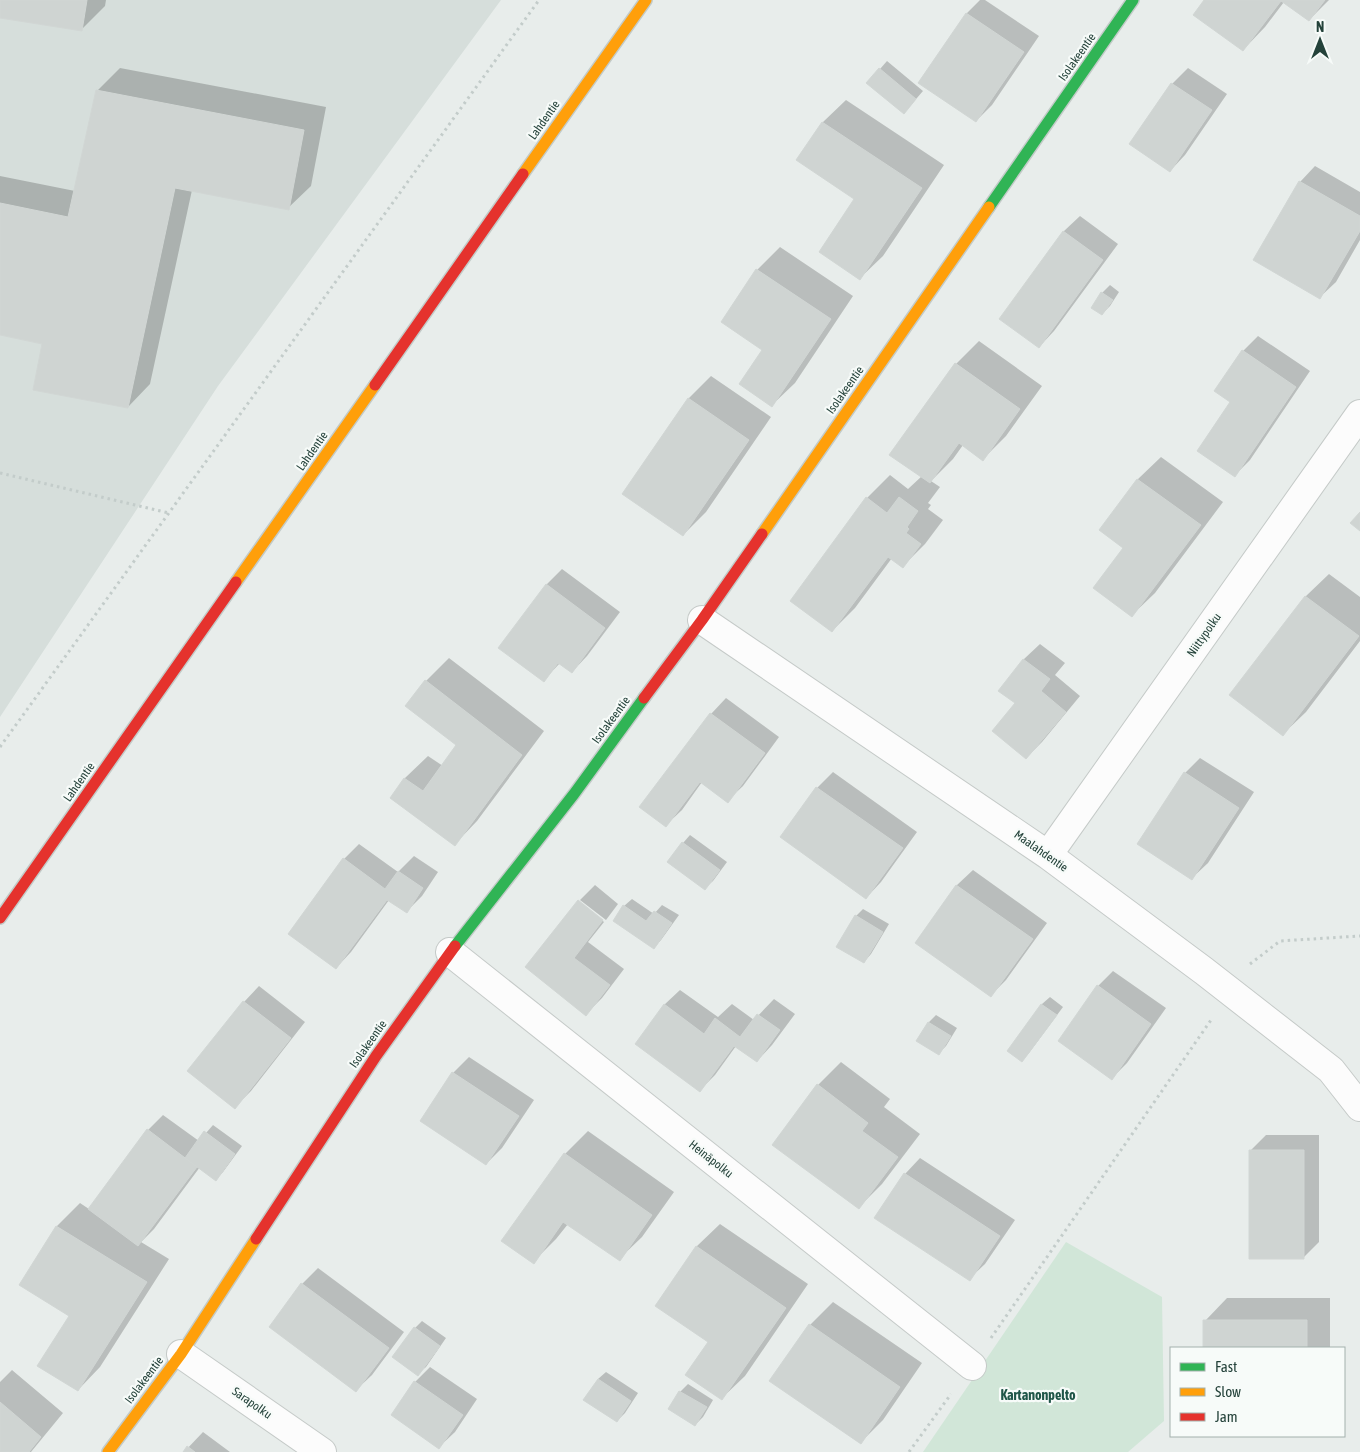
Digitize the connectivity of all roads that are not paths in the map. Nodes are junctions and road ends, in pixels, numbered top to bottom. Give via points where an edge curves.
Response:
1 (646, 0) edge
2 (1133, 0) edge
3 (1360, 414) edge
4 (702, 620) junction
5 (1048, 855) junction
6 (0, 918) edge
7 (450, 952) junction
8 (1360, 1108) edge
9 (181, 1354) junction
10 (972, 1366) road end
11 (108, 1452) edge
12 (322, 1452) edge

1 - 6 street, Lahdentie
2 - 4 street, Isolakeentie
3 - 5 street, Niittypolku
4 - 5 street, Maalahdentie
4 - 7 street, Isolakeentie via 574,794
5 - 8 street, Maalahdentie via 1331,1070
7 - 9 street, Isolakeentie via 376,1056
7 - 10 street, Heinäpolku
9 - 11 street, Isolakeentie
9 - 12 street, Sarapolku

